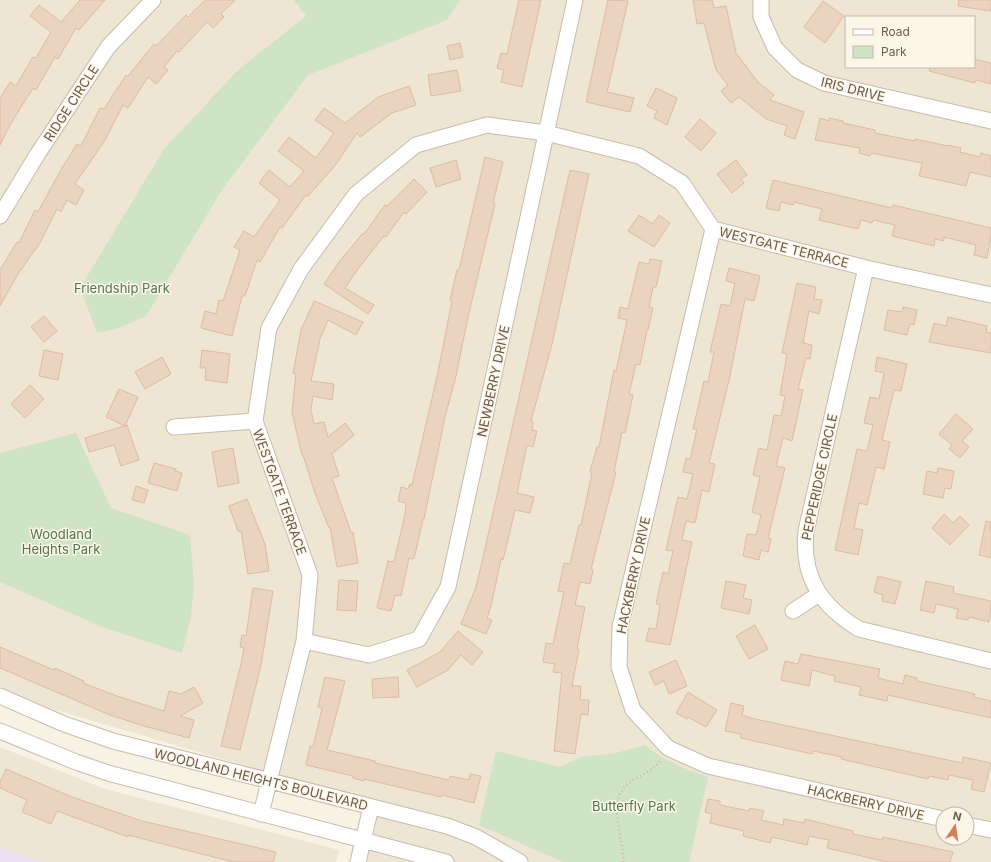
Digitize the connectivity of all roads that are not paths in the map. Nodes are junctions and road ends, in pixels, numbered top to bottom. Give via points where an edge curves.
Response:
1 (153, 0) edge
2 (575, 0) edge
3 (760, 0) edge
4 (991, 121) edge
5 (546, 133) junction
6 (0, 216) edge
7 (713, 229) junction
8 (866, 268) junction
9 (991, 295) edge
10 (255, 421) junction
11 (174, 427) dead end
12 (819, 594) junction
13 (793, 611) dead end
14 (304, 641) junction
15 (991, 661) edge
16 (0, 696) edge
17 (0, 731) edge
18 (269, 781) junction
19 (371, 807) junction
20 (261, 814) junction
21 (935, 817) edge
22 (975, 827) edge
23 (991, 830) edge
24 (363, 841) junction
25 (358, 862) edge
26 (446, 862) edge
27 (520, 862) edge

1 - 6 street, RIDGE CIRCLE via 108,47 37,154
2 - 5 street, NEWBERRY DRIVE
3 - 4 street, IRIS DRIVE via 761,17 775,48 797,70 824,83
5 - 7 street, WESTGATE TERRACE via 639,156 682,183
5 - 10 street, WESTGATE TERRACE via 487,125 416,145 356,194 301,269 269,328
5 - 14 street, NEWBERRY DRIVE via 448,587 419,639 369,655
7 - 8 street, WESTGATE TERRACE
7 - 21 street, HACKBERRY DRIVE via 620,627 619,668 633,710 668,748 708,766
8 - 9 street, WESTGATE TERRACE
8 - 12 street, PEPPERIDGE CIRCLE via 806,531 806,564
10 - 11 street
10 - 14 street, WESTGATE TERRACE via 310,575
12 - 13 street
12 - 15 street, PEPPERIDGE CIRCLE via 835,613 859,629
14 - 18 street, WESTGATE TERRACE
16 - 18 street, WOODLAND HEIGHTS BOULEVARD via 64,724 113,741
17 - 20 street via 108,773
18 - 19 street, WOODLAND HEIGHTS BOULEVARD
18 - 20 street, WESTGATE TERRACE
19 - 24 street
19 - 27 street, WOODLAND HEIGHTS BOULEVARD via 460,830
20 - 24 street
22 - 23 street
24 - 25 street
24 - 26 street

